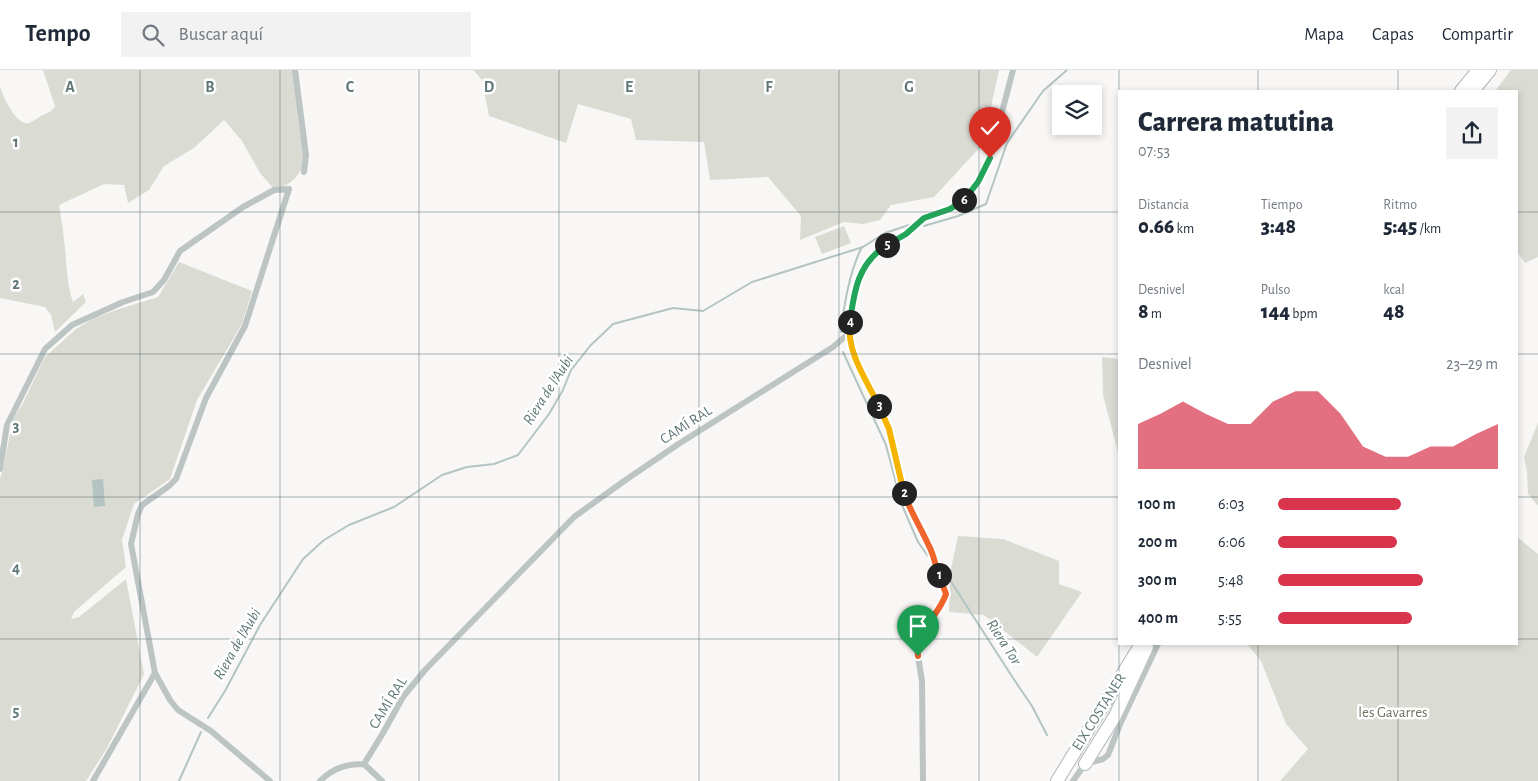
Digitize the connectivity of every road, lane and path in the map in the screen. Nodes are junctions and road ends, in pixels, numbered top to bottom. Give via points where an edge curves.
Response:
1 (295, 70) edge
2 (1013, 70) edge
3 (1478, 70) edge
4 (1490, 70) edge
5 (1497, 70) edge
6 (1465, 90) edge
7 (1465, 90) edge
8 (1481, 90) edge
9 (304, 172) dead end
10 (848, 334) junction
11 (0, 469) edge
12 (1130, 645) edge
13 (1140, 645) edge
14 (1149, 645) edge
15 (1158, 645) edge
16 (155, 673) junction
17 (1098, 755) junction
18 (364, 764) junction
19 (1084, 764) joint
20 (93, 781) edge
21 (270, 781) edge
22 (320, 781) edge
23 (382, 781) edge
24 (923, 781) edge
25 (1047, 781) edge
26 (1057, 781) edge
27 (1073, 781) edge

1 - 9 street via 306,155
2 - 10 street via 990,158 978,182 966,199 950,209 924,218 867,261 854,294
3 - 6 highway
4 - 7 highway
5 - 8 street
10 - 18 street, CAMÍ RAL via 833,347 680,443 574,517 425,670 403,697
10 - 24 street via 856,359 888,423 907,502 930,547 946,594 923,630 917,650 922,681
11 - 16 street via 7,425 44,349 72,326 153,292 164,280 180,251 243,207 274,190 289,189 246,326 206,398 176,479 142,505 138,514 131,544
12 - 25 highway
13 - 26 highway, EIX COSTANER
14 - 17 highway
15 - 17 street via 1108,755
16 - 20 street
16 - 21 street via 178,710 211,731
17 - 19 highway
18 - 22 street via 338,767
18 - 23 street
19 - 27 street

